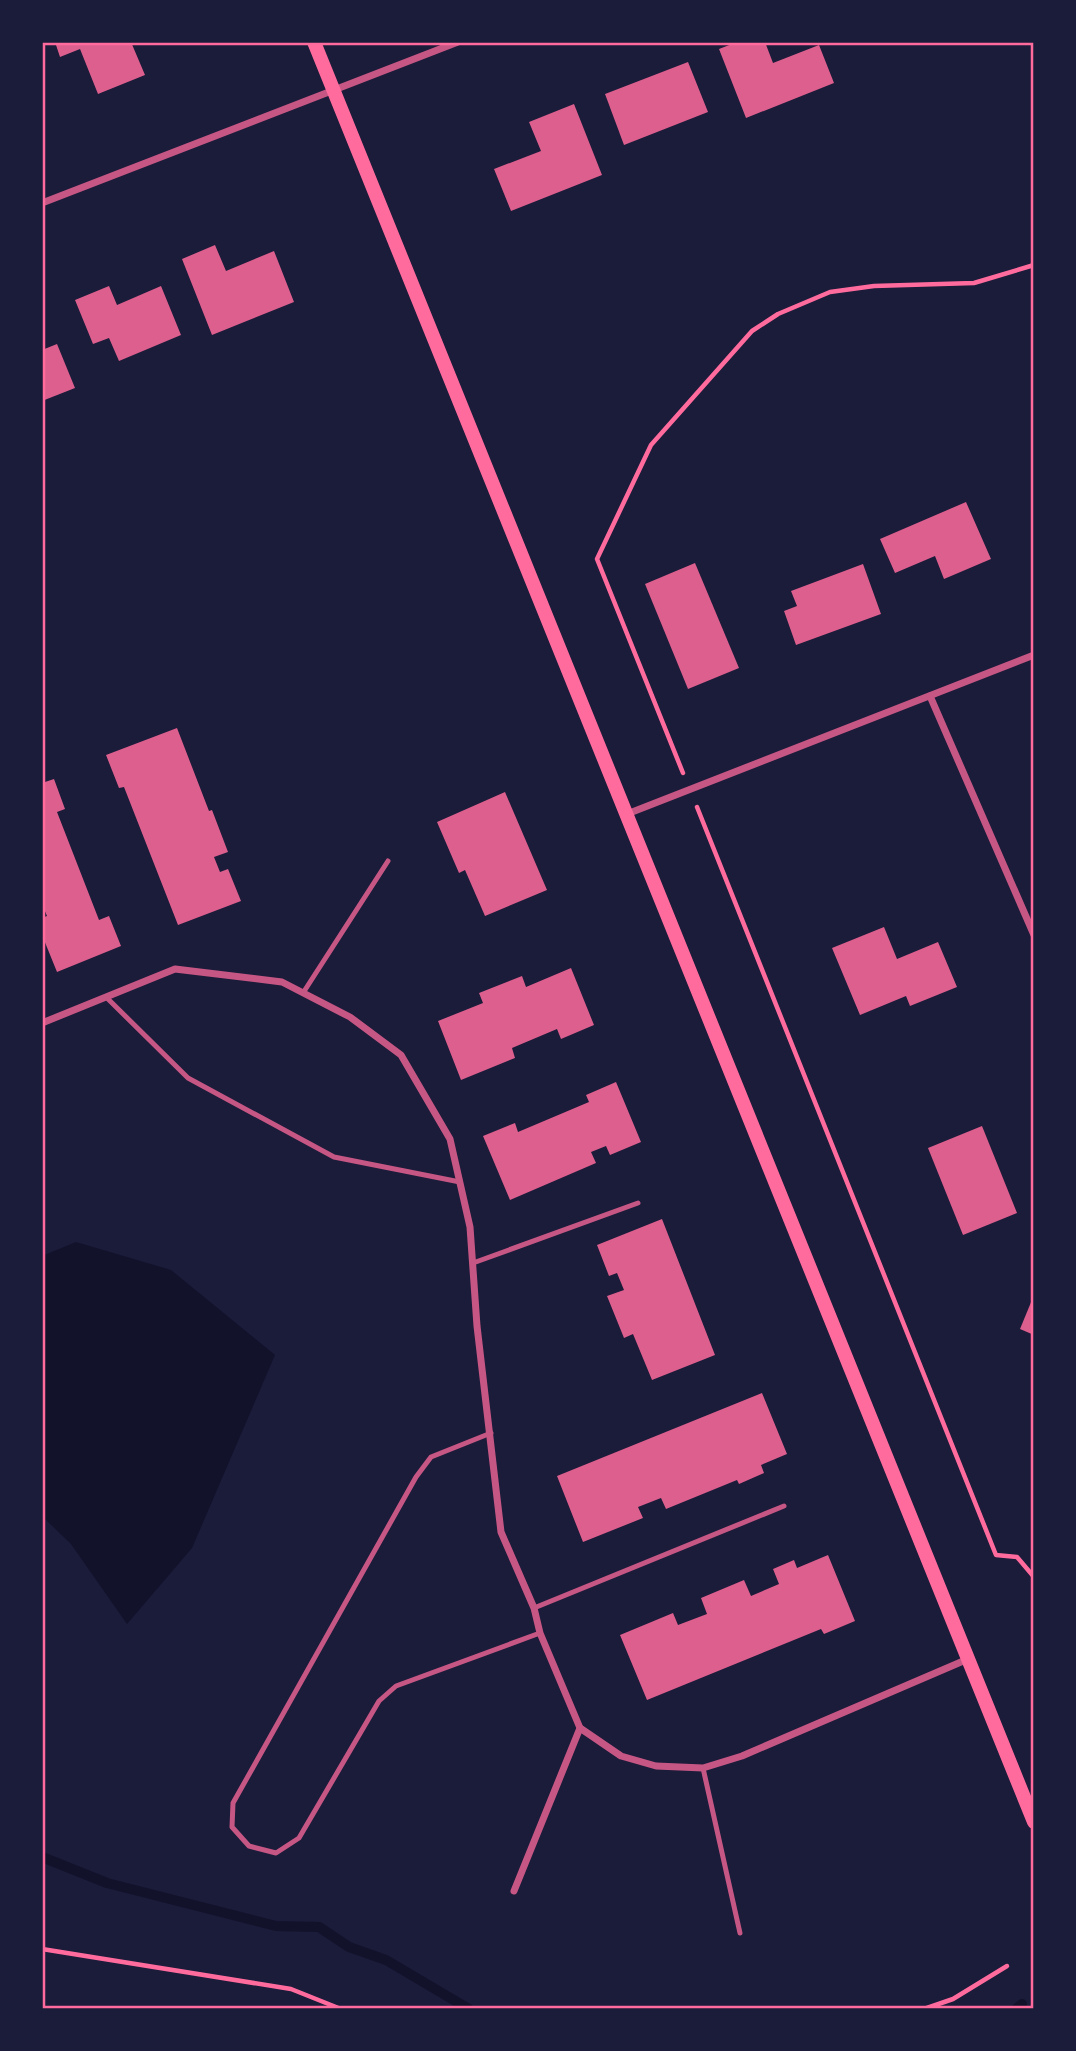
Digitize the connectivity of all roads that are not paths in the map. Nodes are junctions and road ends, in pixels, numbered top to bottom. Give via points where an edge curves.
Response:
1 (314, 42) edge
2 (458, 42) edge
3 (334, 92) junction
4 (42, 204) edge
5 (1034, 656) edge
6 (930, 696) junction
7 (626, 814) junction
8 (388, 861) dead end
9 (1034, 935) edge
10 (303, 993) junction
11 (106, 997) junction
12 (42, 1023) edge
13 (460, 1182) junction
14 (638, 1203) dead end
15 (473, 1263) junction
16 (491, 1433) junction
17 (784, 1506) dead end
18 (534, 1608) junction
19 (540, 1633) junction
20 (968, 1659) junction
21 (580, 1728) junction
22 (703, 1768) junction
23 (1034, 1822) edge
24 (514, 1891) dead end
25 (740, 1933) dead end

1 - 3 main road
2 - 3 street
3 - 4 street
3 - 7 main road
5 - 6 street
6 - 7 street
6 - 9 street
7 - 20 main road
8 - 10 lane
10 - 11 street via 282,982 175,969
10 - 13 street via 350,1017 401,1055 450,1139
11 - 12 street
11 - 13 lane via 188,1078 334,1157
13 - 15 street via 471,1227
14 - 15 lane
15 - 16 street
16 - 18 street via 501,1532
16 - 19 lane via 431,1457 416,1477 233,1803 232,1827 249,1846 276,1853 299,1838 379,1701 396,1686
17 - 18 lane
18 - 19 street
19 - 21 street
20 - 22 street via 742,1756
20 - 23 main road
21 - 22 street via 621,1756 656,1766
21 - 24 street
22 - 25 lane

